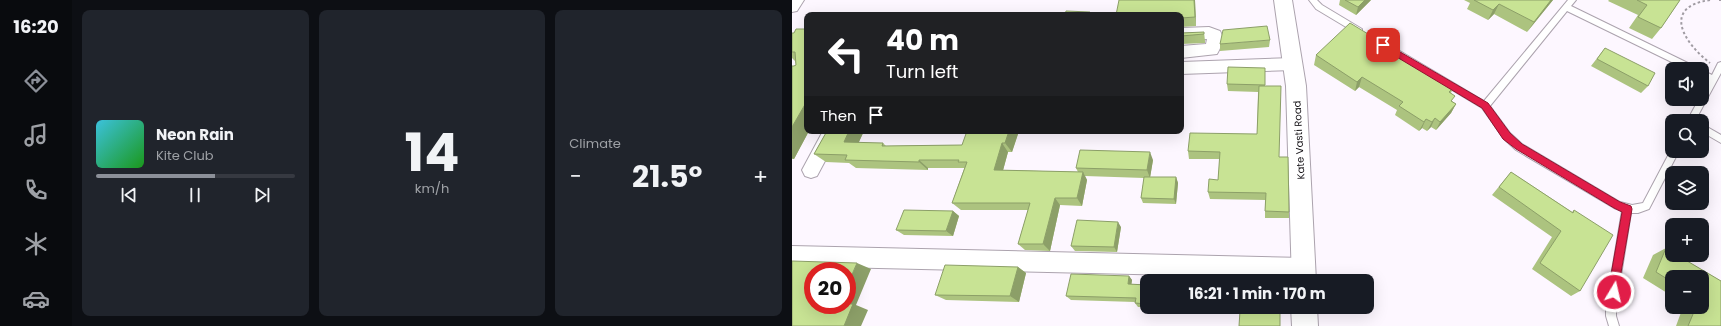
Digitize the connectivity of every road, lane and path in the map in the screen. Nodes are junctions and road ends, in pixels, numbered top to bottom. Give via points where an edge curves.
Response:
1 (797, 0) edge
2 (1283, 0) edge
3 (1313, 0) edge
4 (1572, 0) edge
5 (1710, 0) edge
6 (792, 7) edge
7 (1566, 7) junction
8 (1184, 34) edge
9 (1184, 52) edge
10 (1679, 62) edge
11 (1293, 64) junction
12 (1720, 67) edge
13 (1184, 68) edge
14 (1709, 77) edge
15 (1713, 79) junction
16 (1485, 106) junction
17 (1695, 114) edge
18 (1709, 132) edge
19 (830, 134) edge
20 (1721, 139) edge
21 (1671, 158) edge
22 (811, 170) dead end
23 (1627, 209) junction
24 (792, 256) edge
25 (1304, 274) edge
26 (1304, 314) edge
27 (1305, 326) edge
28 (1614, 326) edge

1 - 6 street
2 - 11 street, Kate Vasti Road
3 - 16 lane via 1319,7
4 - 7 lane
5 - 12 path via 1690,6 1683,12 1680,21 1683,32 1703,59
7 - 10 lane
7 - 16 lane
8 - 9 street via 1215,35 1211,50
11 - 13 street
11 - 25 street, Kate Vasti Road
12 - 15 lane
14 - 15 lane
15 - 17 lane
16 - 23 lane via 1507,136 1519,147
18 - 20 lane
19 - 22 street
21 - 23 lane via 1646,206 1638,210
23 - 28 lane via 1611,306
24 - 25 street
26 - 27 street

